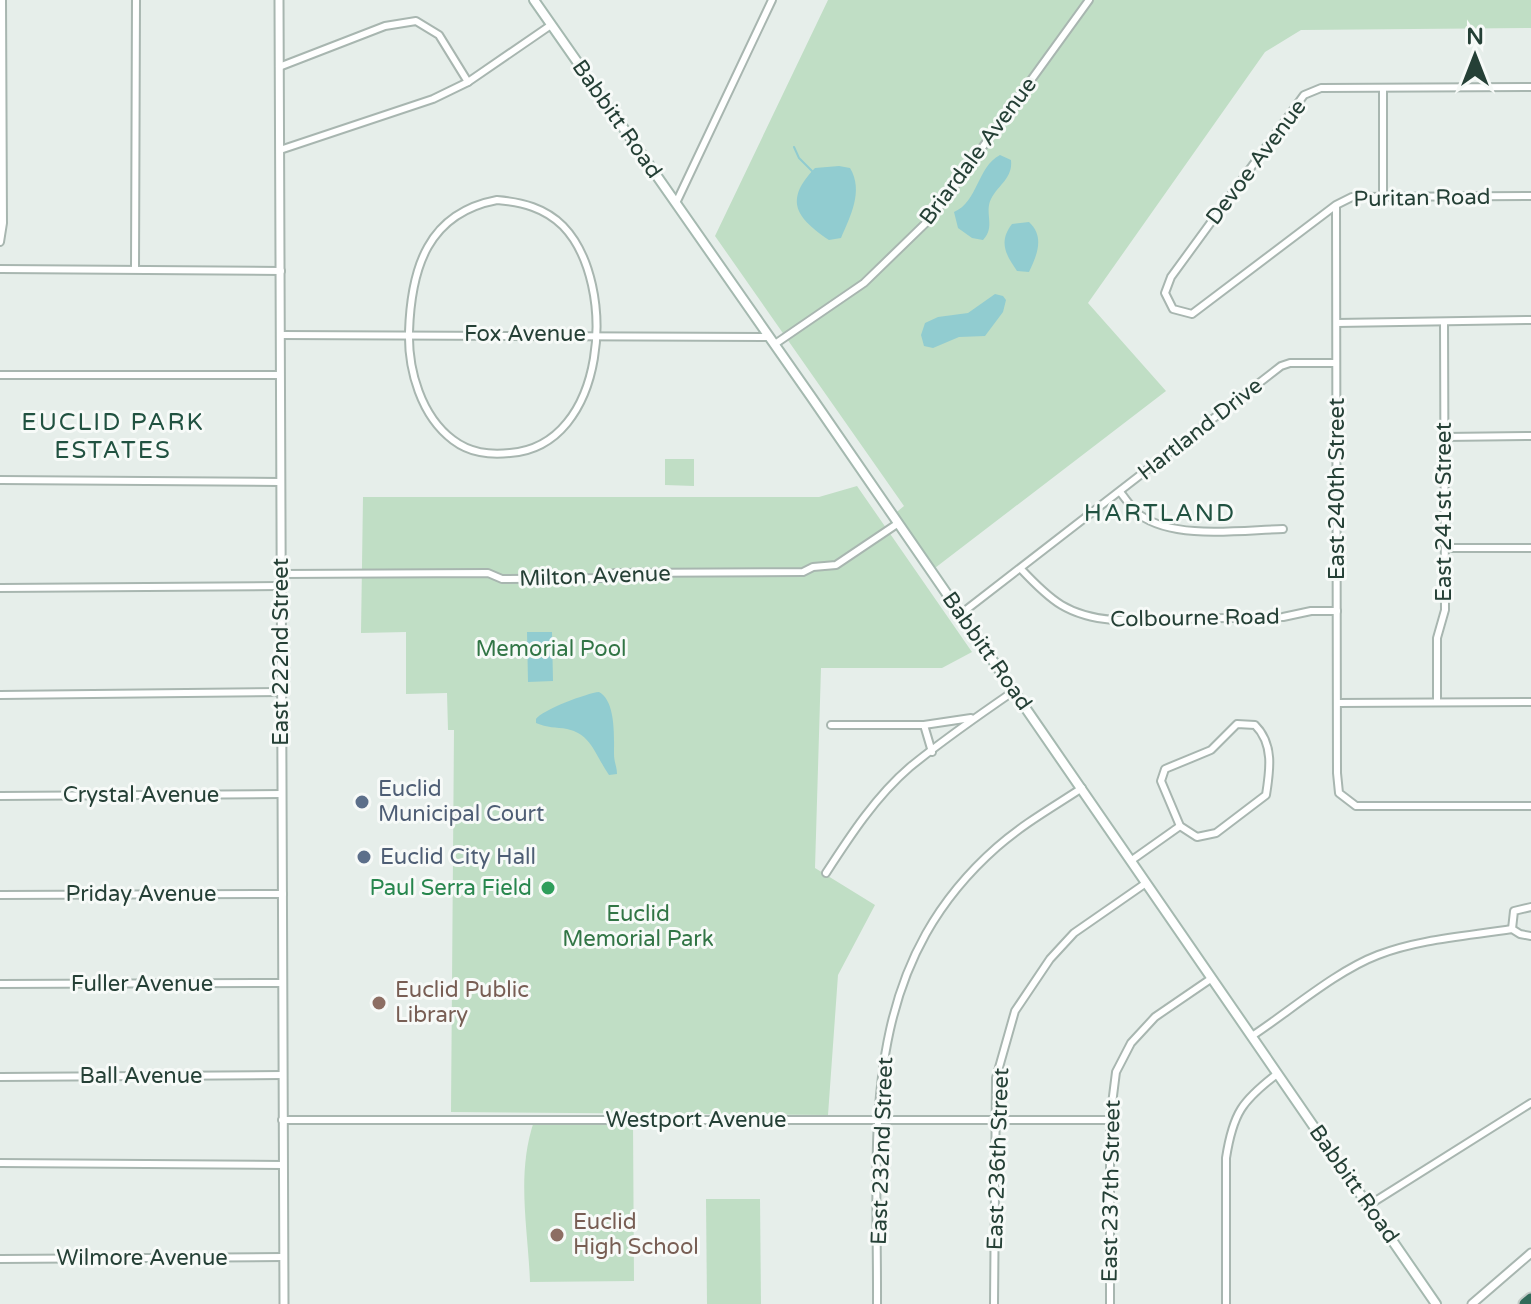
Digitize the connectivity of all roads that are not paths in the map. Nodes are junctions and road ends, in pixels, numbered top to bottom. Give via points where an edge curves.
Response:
1 (2, 0) edge
2 (136, 0) edge
3 (279, 0) edge
4 (534, 0) edge
5 (772, 0) edge
6 (1089, 0) edge
7 (551, 25) junction
8 (279, 67) junction
9 (468, 82) junction
10 (1531, 87) edge
11 (1383, 88) junction
12 (280, 150) junction
13 (1531, 196) edge
14 (1383, 197) junction
15 (676, 203) junction
16 (1336, 205) junction
17 (0, 242) edge
18 (0, 269) edge
19 (135, 269) junction
20 (281, 271) junction
21 (1205, 305) joint
22 (1531, 320) edge
23 (1444, 322) junction
24 (1337, 323) junction
25 (409, 334) junction
26 (595, 334) junction
27 (281, 335) junction
28 (772, 340) junction
29 (1336, 363) junction
30 (0, 375) edge
31 (280, 375) junction
32 (1531, 436) edge
33 (1444, 437) junction
34 (0, 480) edge
35 (280, 482) junction
36 (1120, 492) junction
37 (897, 524) junction
38 (1283, 529) dead end
39 (1445, 548) junction
40 (1531, 548) edge
41 (1021, 569) junction
42 (281, 574) junction
43 (280, 586) junction
44 (0, 588) edge
45 (1337, 611) junction
46 (962, 613) junction
47 (1014, 691) junction
48 (281, 692) junction
49 (0, 695) edge
50 (1437, 702) junction
51 (1531, 702) edge
52 (1337, 703) junction
53 (975, 717) junction
54 (831, 725) dead end
55 (924, 725) junction
56 (932, 752) junction
57 (1082, 788) junction
58 (282, 794) junction
59 (0, 796) edge
60 (1531, 806) edge
61 (1180, 826) junction
62 (1132, 860) junction
63 (826, 873) dead end
64 (1146, 883) junction
65 (283, 894) junction
66 (0, 895) edge
67 (1531, 907) edge
68 (1512, 929) junction
69 (1531, 936) edge
70 (1212, 978) junction
71 (283, 983) junction
72 (0, 984) edge
73 (1252, 1036) junction
74 (1277, 1074) junction
75 (283, 1075) junction
76 (0, 1077) edge
77 (1531, 1103) edge
78 (282, 1120) junction
79 (994, 1120) junction
80 (1110, 1120) junction
81 (878, 1121) junction
82 (0, 1163) edge
83 (283, 1165) junction
84 (1369, 1205) junction
85 (1531, 1253) edge
86 (283, 1257) junction
87 (0, 1259) edge
88 (1495, 1284) junction
89 (1531, 1299) edge
90 (284, 1304) edge
91 (877, 1304) edge
92 (994, 1304) edge
93 (1110, 1304) edge
94 (1226, 1304) edge
95 (1436, 1304) edge
96 (1472, 1304) edge
97 (1480, 1304) edge
98 (1525, 1304) edge

1 - 17 street
2 - 19 street
3 - 8 street, East 222nd Street
4 - 7 main road, Babbitt Road
5 - 15 street
6 - 28 street, Briardale Avenue via 932,217 864,283
7 - 9 street
7 - 15 main road, Babbitt Road
8 - 9 street via 385,26 416,21 439,35
8 - 12 street, East 222nd Street
9 - 12 street via 433,99
10 - 11 street, Devoe Avenue
11 - 14 street
11 - 21 street, Devoe Avenue via 1321,88 1297,102 1166,287 1168,302 1181,313 1192,314
12 - 20 street, East 222nd Street
13 - 14 street, Puritan Road
14 - 16 street, Puritan Road via 1352,197
15 - 28 main road, Babbitt Road
16 - 21 street, Puritan Road
16 - 24 street, East 240th Street
18 - 19 street
19 - 20 street
20 - 27 street, East 222nd Street
22 - 23 street
23 - 24 street
23 - 33 street, East 241st Street
24 - 29 street, East 240th Street
25 - 26 street, Fox Avenue
25 - 26 street via 418,392 431,415 450,438 470,451 495,455 527,452 551,440 571,421 594,364
25 - 26 street via 416,277 430,243 444,223 477,203 497,200 539,208 563,227 591,282
25 - 27 street, Fox Avenue
26 - 28 street, Fox Avenue
27 - 31 street, East 222nd Street
28 - 37 main road, Babbitt Road
29 - 36 street, Hartland Drive via 1281,366
29 - 45 street, East 240th Street
30 - 31 street
31 - 35 street, East 222nd Street
32 - 33 street
33 - 39 street, East 241st Street
34 - 35 street
35 - 42 street, East 222nd Street
36 - 38 street via 1138,514 1179,531
36 - 41 street, Hartland Drive
37 - 42 street, Milton Avenue via 836,565 803,572 502,579 488,573
37 - 46 main road, Babbitt Road
39 - 40 street
39 - 50 street, East 241st Street
41 - 45 street, Colbourne Road via 1055,603 1093,618 1283,617
41 - 46 street, Hartland Drive
42 - 43 street, East 222nd Street
43 - 44 street
43 - 48 street, East 222nd Street
45 - 52 street, East 240th Street
46 - 47 main road, Babbitt Road
47 - 53 street
47 - 57 main road, Babbitt Road
48 - 49 street
48 - 58 street, East 222nd Street
50 - 51 street
50 - 52 street
52 - 60 street, East 240th Street via 1339,793 1356,806
53 - 55 street
53 - 56 street
54 - 55 street
55 - 56 street
56 - 63 street via 878,801
57 - 62 main road, Babbitt Road
57 - 81 street, East 232nd Street via 995,849 957,889 921,941 889,1026
58 - 59 street, Crystal Avenue
58 - 65 street, East 222nd Street
61 - 61 street via 1197,837 1216,833 1266,795 1266,737 1255,725 1237,724 1211,750 1165,769 1161,781
61 - 62 street
62 - 64 main road, Babbitt Road
64 - 70 main road, Babbitt Road
64 - 79 street, East 236th Street via 1074,933 1031,985 1015,1011 1002,1056
65 - 66 street, Priday Avenue
65 - 71 street, East 222nd Street
67 - 68 street via 1514,911
68 - 69 street
68 - 73 street via 1379,955
70 - 73 main road, Babbitt Road
70 - 80 street, East 237th Street via 1155,1017 1131,1043 1116,1072
71 - 72 street, Fuller Avenue
71 - 75 street, East 222nd Street
73 - 74 main road, Babbitt Road
74 - 84 main road, Babbitt Road
74 - 94 street via 1249,1096 1229,1137
75 - 76 street, Ball Avenue
75 - 78 street, East 222nd Street
77 - 84 street
78 - 81 street, Westport Avenue
78 - 83 street, East 222nd Street
79 - 80 street, Westport Avenue
79 - 81 street, Westport Avenue
79 - 92 street, East 236th Street
80 - 93 street, East 237th Street
81 - 91 street, East 232nd Street
82 - 83 street
83 - 86 street, East 222nd Street
84 - 95 main road, Babbitt Road
85 - 88 street
86 - 87 street, Wilmore Avenue
86 - 90 street, East 222nd Street
88 - 96 street
88 - 97 street
89 - 98 highway

